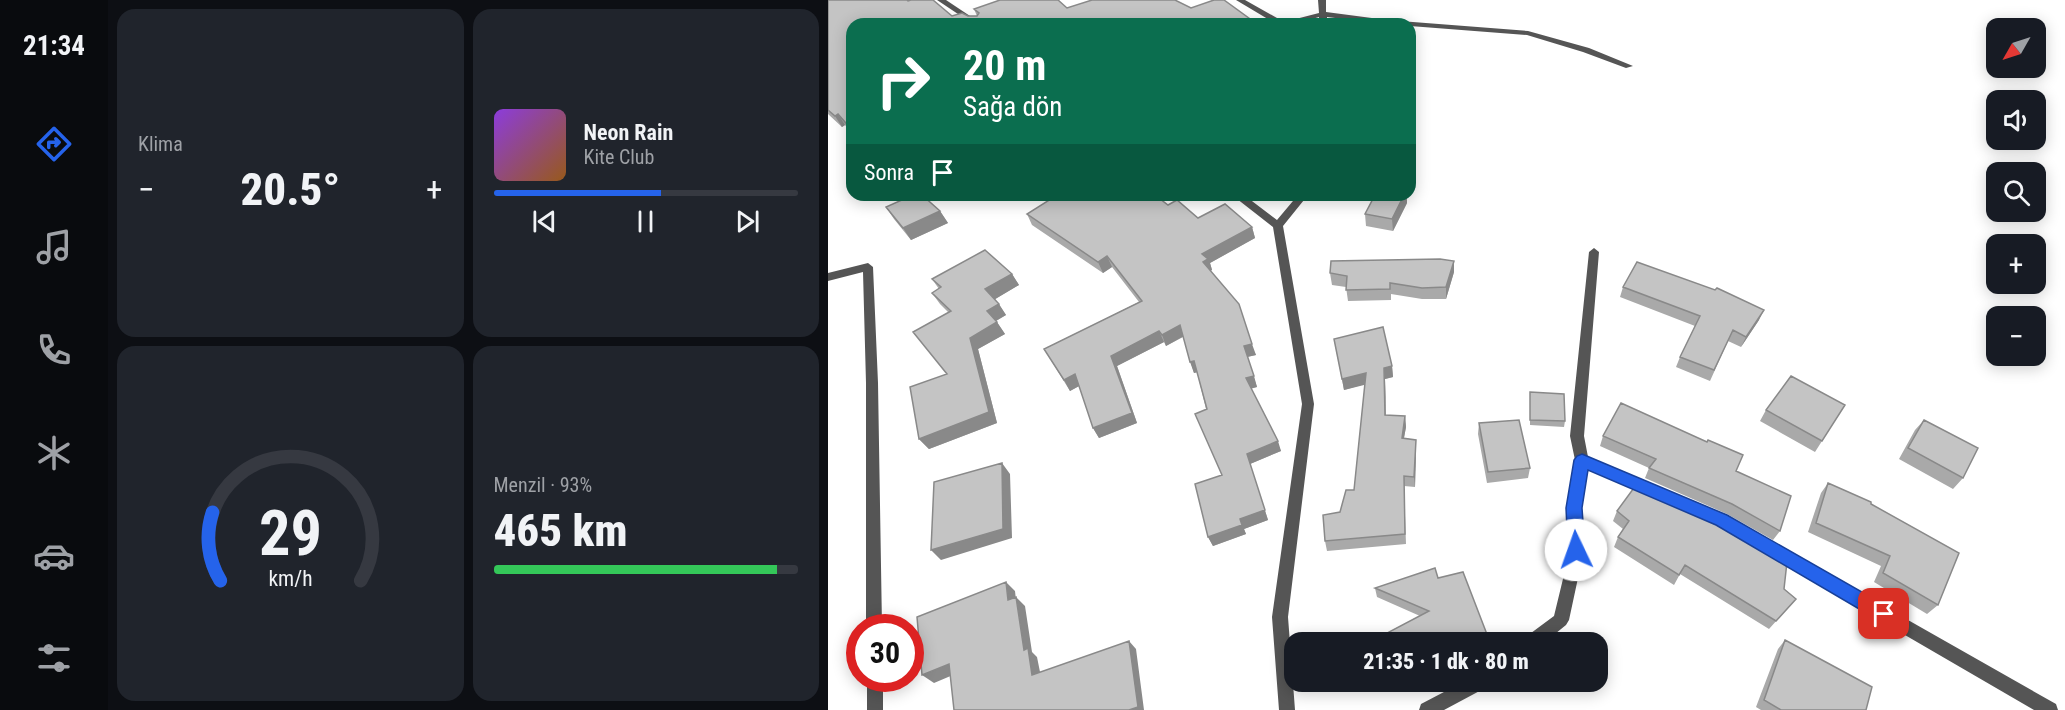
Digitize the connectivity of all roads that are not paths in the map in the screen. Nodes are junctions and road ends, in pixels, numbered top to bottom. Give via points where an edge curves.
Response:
1 (941, 0) edge
2 (1240, 0) edge
3 (1322, 0) edge
4 (1322, 14) junction
5 (969, 18) edge
6 (1273, 18) edge
7 (1307, 18) edge
8 (1322, 18) edge
9 (1354, 18) edge
10 (1416, 24) edge
11 (1629, 66) dead end
12 (1245, 201) edge
13 (1298, 201) edge
14 (1278, 226) junction
15 (1594, 252) dead end
16 (828, 277) edge
17 (1582, 460) junction
18 (1668, 497) edge
19 (1752, 538) edge
20 (874, 614) edge
21 (1546, 632) edge
22 (875, 692) edge
23 (1461, 692) edge
24 (875, 710) edge
25 (1287, 710) edge
26 (1427, 710) edge
27 (2050, 710) edge

1 - 5 street
2 - 6 street
3 - 4 street
4 - 7 street
4 - 8 street
4 - 9 street
10 - 11 street via 1528,33
12 - 14 street
13 - 14 street
14 - 25 street via 1308,404 1280,617
15 - 17 street via 1577,436
16 - 20 street via 868,267
17 - 18 street
17 - 21 street via 1574,508 1576,550 1562,620
19 - 27 street
22 - 24 street
23 - 26 street

